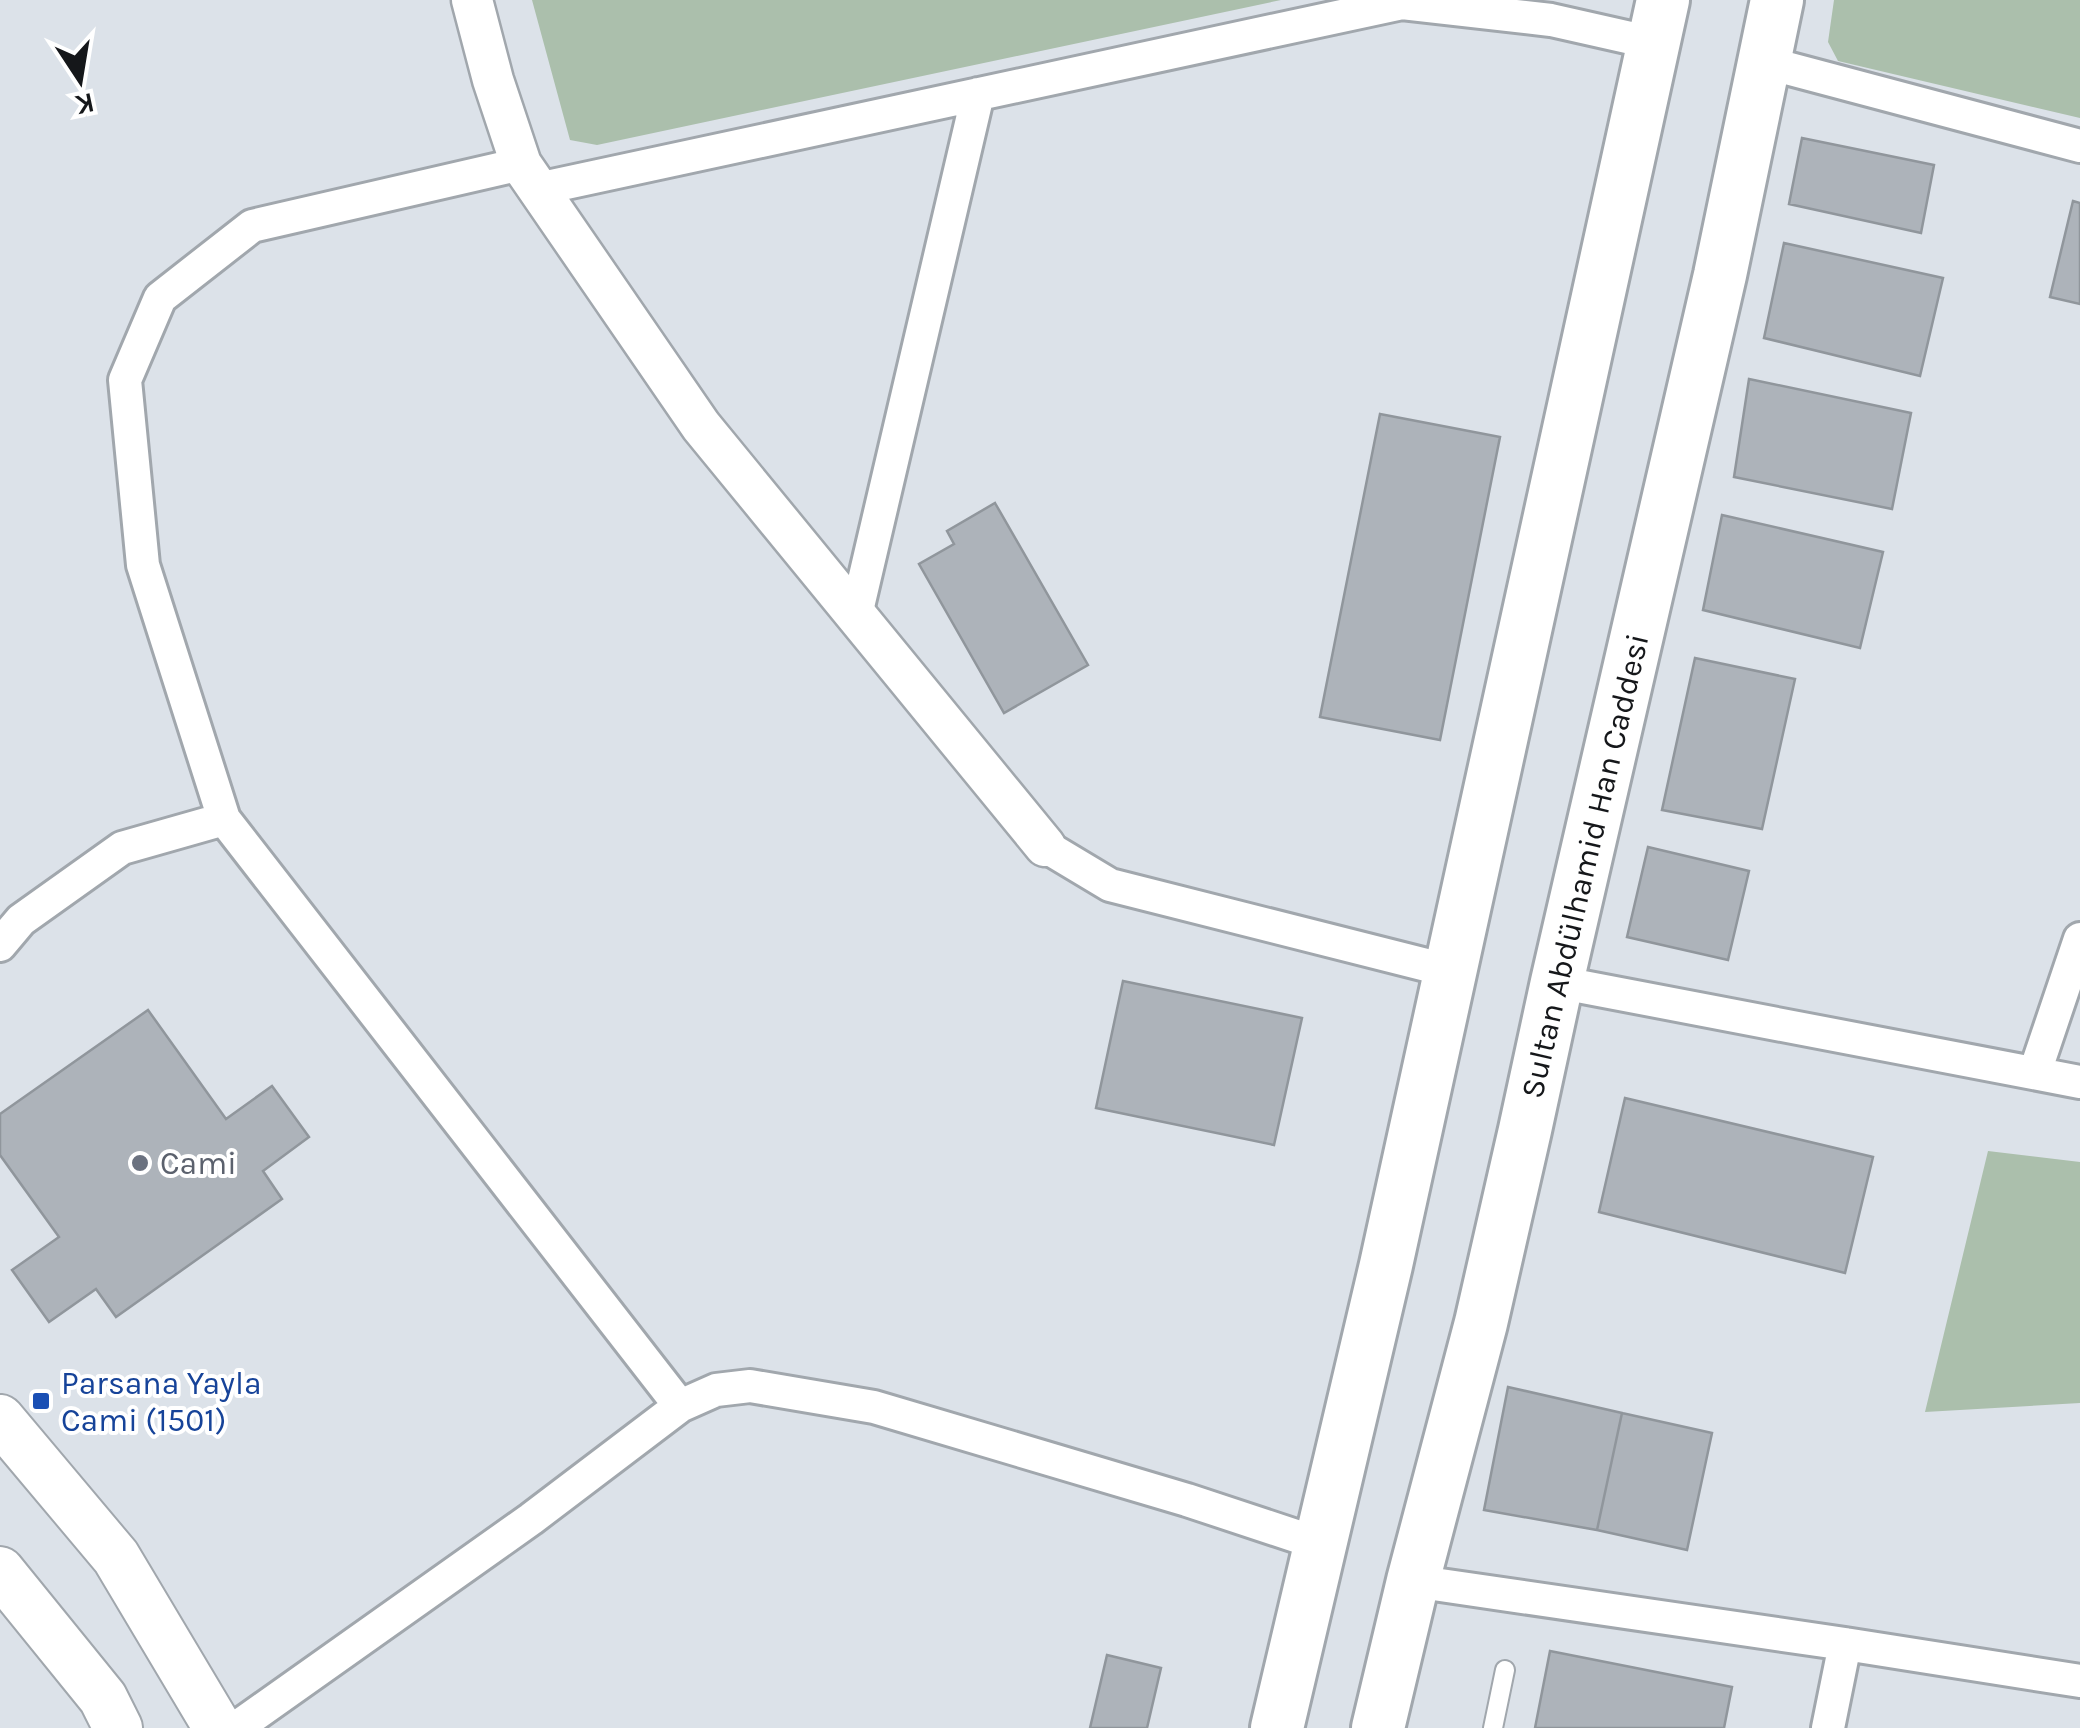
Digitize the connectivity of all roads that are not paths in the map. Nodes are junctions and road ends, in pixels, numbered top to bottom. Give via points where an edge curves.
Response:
1 (472, 0) edge
2 (1777, 0) edge
3 (1658, 22) edge
4 (1764, 62) junction
5 (978, 94) junction
6 (2080, 146) edge
7 (530, 177) junction
8 (856, 615) junction
9 (224, 819) junction
10 (1045, 846) joint
11 (2080, 939) edge
12 (0, 945) edge
13 (1450, 970) junction
14 (1556, 982) junction
15 (2035, 1072) junction
16 (2080, 1082) edge
17 (680, 1406) junction
18 (0, 1419) edge
19 (1320, 1544) junction
20 (0, 1572) edge
21 (1414, 1581) junction
22 (1846, 1644) junction
23 (1505, 1670) dead end
24 (2080, 1681) edge
25 (118, 1728) edge
26 (218, 1728) edge
27 (236, 1728) edge
28 (1278, 1728) edge
29 (1378, 1728) edge
30 (1493, 1728) edge
31 (1828, 1728) edge

1 - 7 street
2 - 4 main road, Sultan Abdülhamid Han Caddesi
3 - 5 street via 1551,20 1402,4
3 - 13 main road
4 - 6 street
4 - 14 main road, Sultan Abdülhamid Han Caddesi
5 - 7 street
5 - 8 street
7 - 8 street via 701,426
7 - 9 street via 252,226 160,298 125,380 143,565
8 - 10 street
9 - 12 street via 122,848 21,920
9 - 17 street
10 - 13 street via 1110,885
11 - 15 street
13 - 19 main road
14 - 15 street
14 - 21 main road, Sultan Abdülhamid Han Caddesi via 1481,1323
15 - 16 street
17 - 19 street via 716,1390 750,1386 874,1407
17 - 27 street
18 - 26 main road via 116,1557
19 - 28 main road
20 - 25 main road via 103,1698
21 - 22 street
21 - 29 main road, Sultan Abdülhamid Han Caddesi
22 - 24 street
22 - 31 street
23 - 30 lane

